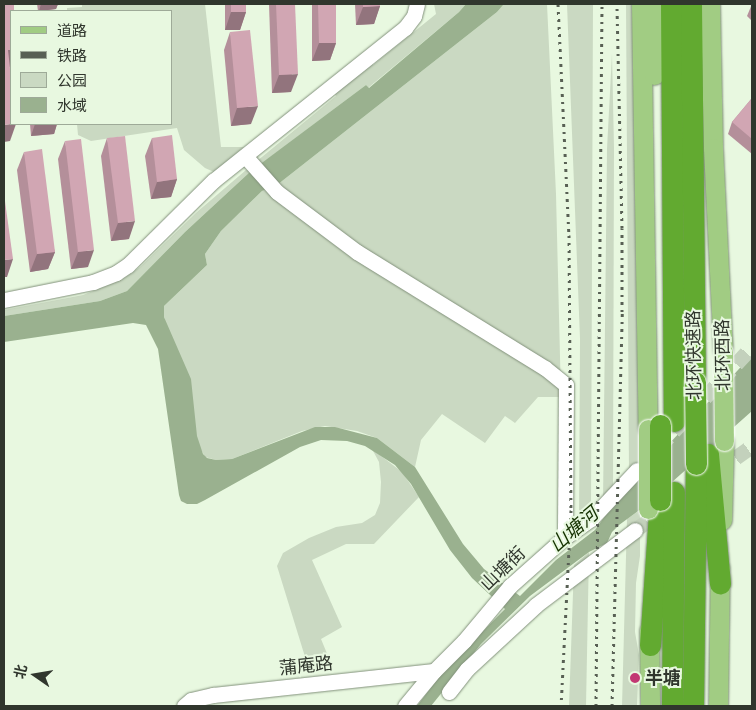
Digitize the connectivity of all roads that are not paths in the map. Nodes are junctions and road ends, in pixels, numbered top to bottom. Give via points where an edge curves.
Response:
1 (417, 4) edge
2 (641, 4) edge
3 (654, 4) edge
4 (671, 4) edge
5 (691, 4) edge
6 (710, 4) edge
7 (249, 160) junction
8 (4, 300) edge
9 (648, 337) junction
10 (661, 425) junction
11 (710, 453) junction
12 (637, 470) dead end
13 (661, 500) junction
14 (635, 530) tunnel mouth
15 (565, 537) junction
16 (720, 583) joint
17 (650, 645) joint
18 (434, 671) junction
19 (449, 692) dead end
20 (213, 701) edge
21 (184, 706) edge
22 (405, 706) edge
23 (650, 706) edge
24 (672, 706) edge
25 (693, 706) edge
26 (718, 706) edge

1 - 7 street via 414,16 399,34
2 - 9 main road
3 - 9 main road via 655,172
4 - 10 highway, 北环快速路 via 673,315
5 - 11 highway via 691,150 706,277 701,383
6 - 11 main road, 北环西路, bridge via 723,352
7 - 8 street via 213,181 140,254 116,273 76,287
7 - 15 street via 273,188 357,252 545,368 566,385
9 - 10 main road
10 - 13 highway, 北环快速路, bridge
11 - 16 highway
11 - 25 highway via 697,530
12 - 15 street, 山塘街 via 591,519
13 - 17 highway
13 - 24 highway via 674,533
14 - 19 street via 536,605 467,669
15 - 18 street, 山塘街 via 510,586
16 - 26 main road
17 - 23 main road
18 - 20 street, 蒲庵路
18 - 22 street, 山塘街
20 - 21 street, 蒲庵路 via 191,700

